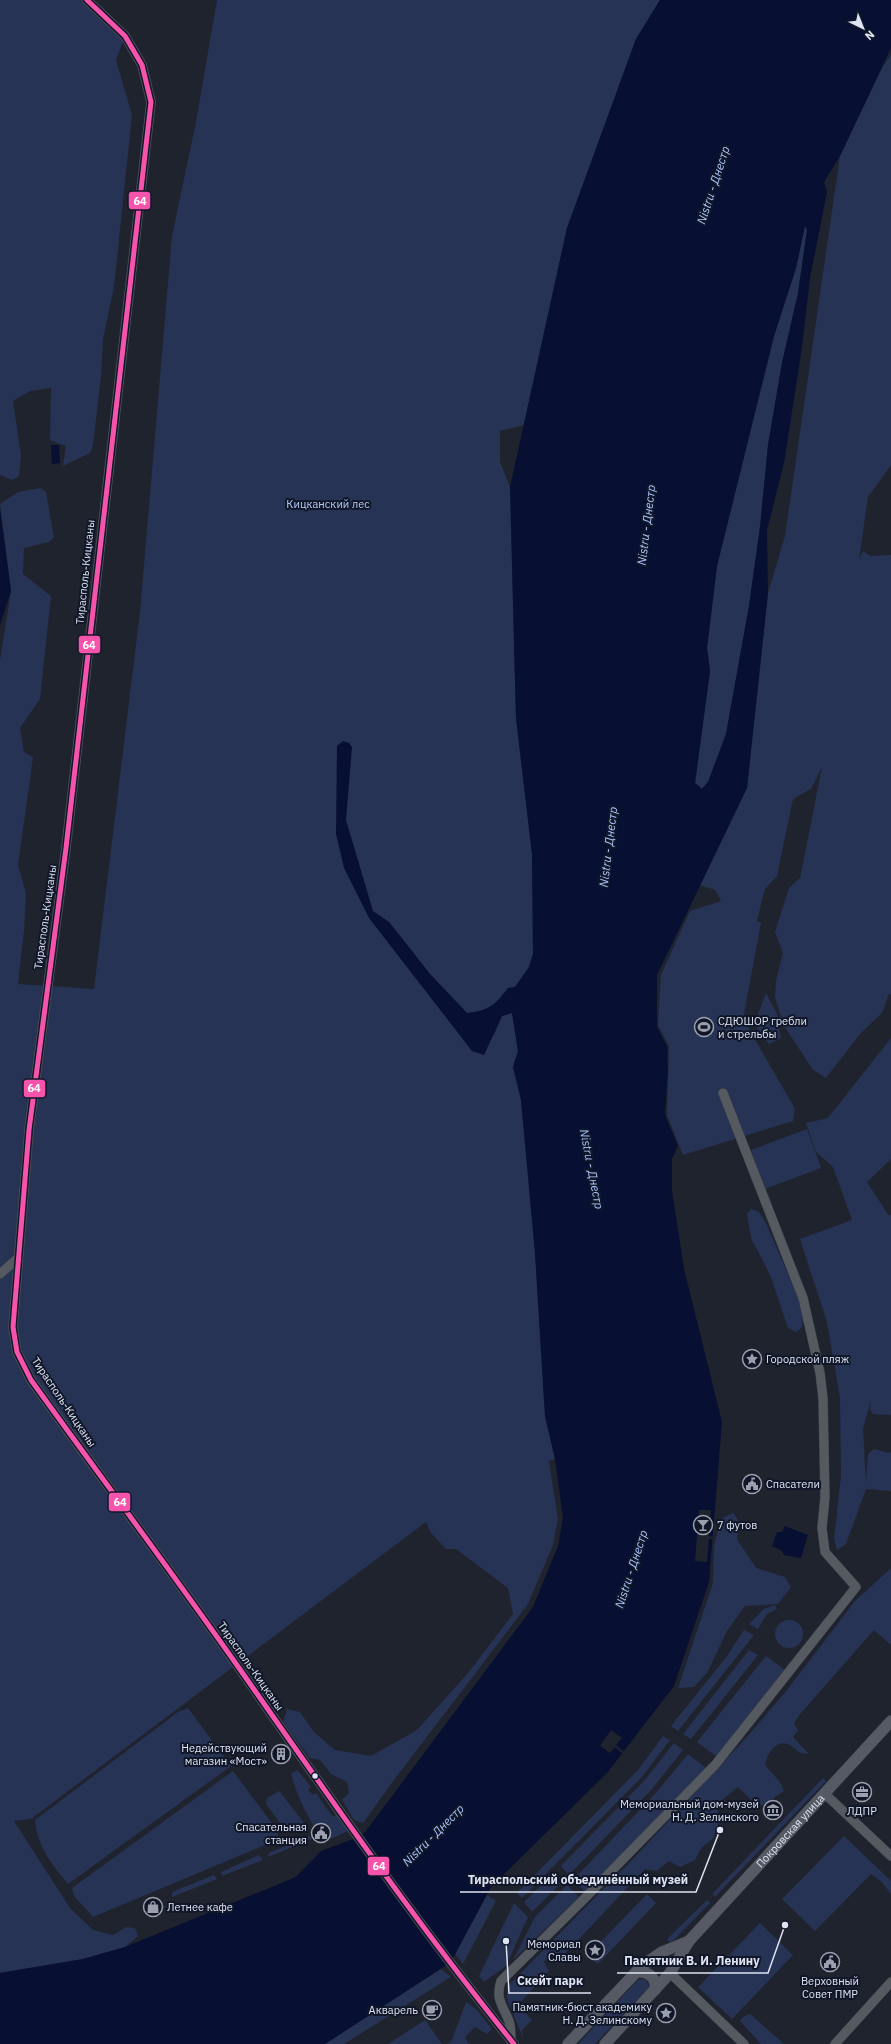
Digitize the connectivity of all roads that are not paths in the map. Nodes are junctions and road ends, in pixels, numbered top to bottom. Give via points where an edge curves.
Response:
1 (87, 0) edge
2 (723, 1094) dead end
3 (17, 1259) junction
4 (0, 1274) edge
5 (891, 1722) edge
6 (824, 1794) junction
7 (891, 1856) edge
8 (689, 1941) junction
9 (636, 1972) junction
10 (670, 1973) junction
11 (891, 1982) edge
12 (655, 1990) junction
13 (513, 2042) edge
14 (568, 2044) edge
15 (605, 2044) edge
16 (744, 2044) edge
17 (835, 2044) edge

1 - 3 street, Тирасполь-Кицканы via 125,36 142,65 151,102 66,848 28,1130
2 - 13 street via 803,1298 823,1398 825,1497 822,1528 825,1552 856,1587 715,1765 501,1981 497,1991
3 - 4 street
3 - 13 street, Тирасполь-Кицканы via 13,1309 14,1337 17,1352 28,1375 340,1812 469,1989
5 - 6 main road, Покровская улица
6 - 7 street
6 - 8 main road, Покровская улица
8 - 9 main road, Покровская улица via 662,1952
8 - 10 main road, Покровская улица
9 - 12 main road via 646,1972 653,1978
9 - 14 main road, Покровская улица
10 - 12 main road, Покровская улица
10 - 16 street
11 - 17 street
12 - 15 main road, Покровская улица

